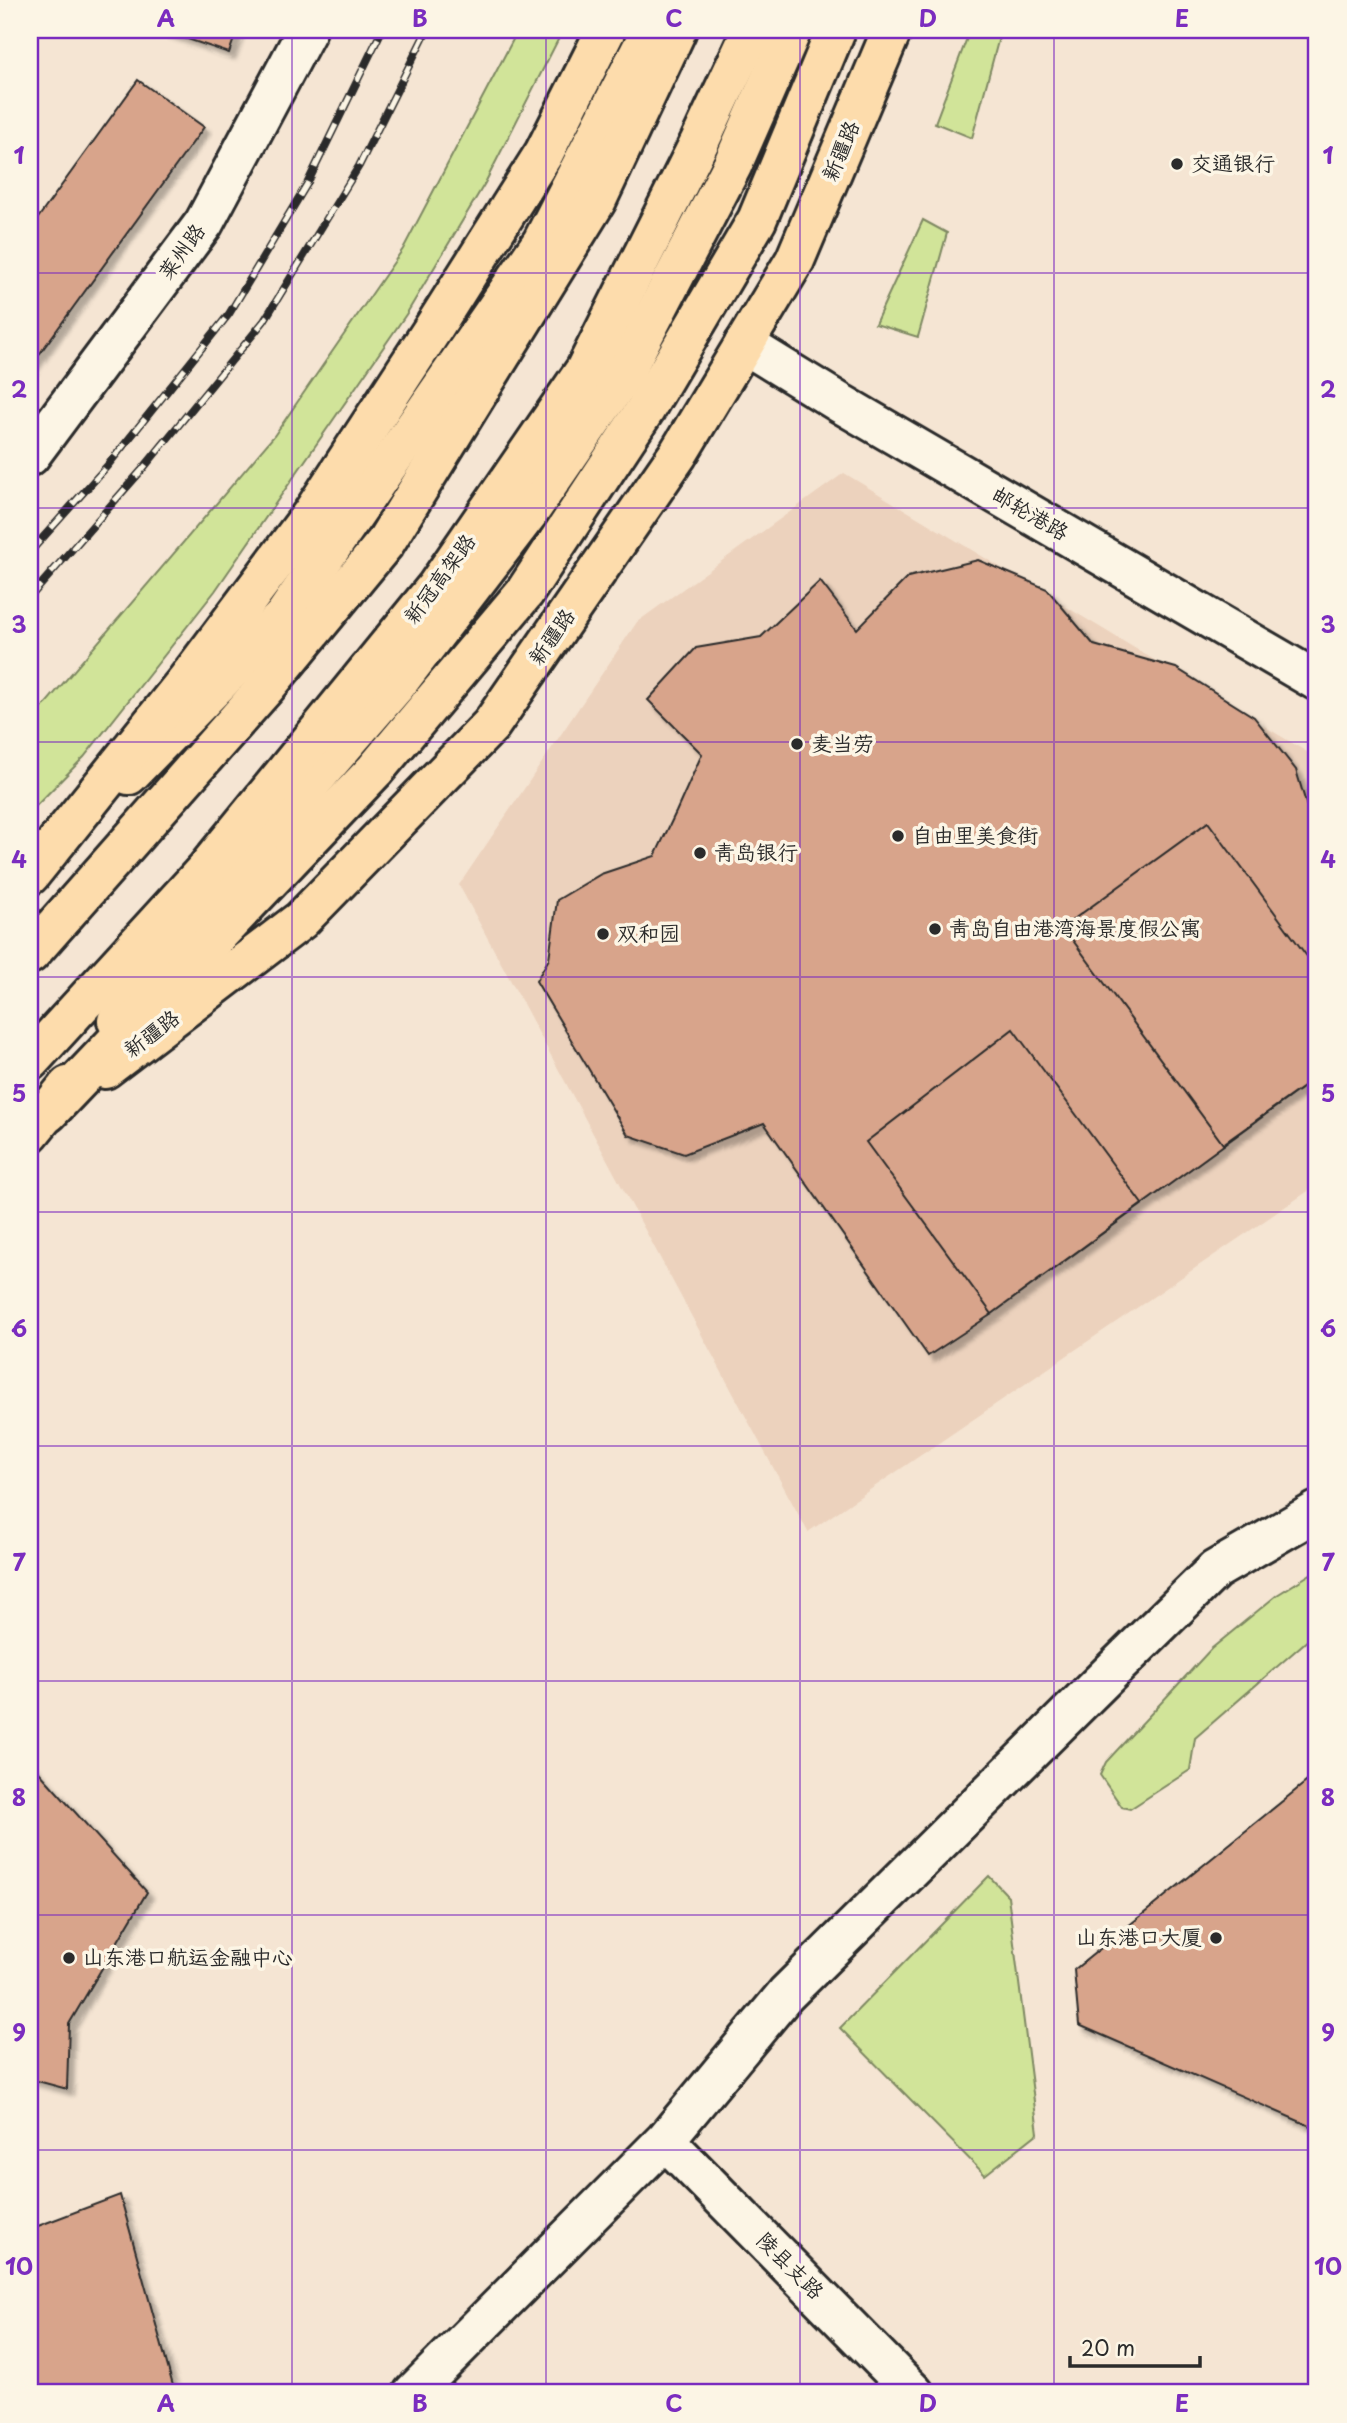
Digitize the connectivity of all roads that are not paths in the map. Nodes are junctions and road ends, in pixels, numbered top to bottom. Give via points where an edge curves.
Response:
1 (307, 30) edge
2 (606, 30) edge
3 (651, 30) edge
4 (677, 30) edge
5 (752, 30) edge
6 (792, 30) edge
7 (892, 30) edge
8 (836, 31) edge
9 (744, 344) junction
10 (30, 456) edge
11 (1317, 681) edge
12 (30, 875) edge
13 (30, 954) edge
14 (30, 1061) edge
15 (39, 1123) edge
16 (1317, 1511) edge
17 (665, 2140) junction
18 (413, 2393) edge
19 (915, 2393) edge

1 - 10 street, 莱州路 via 204,223
2 - 12 main road via 544,153 311,515 187,680
3 - 12 main road via 542,242 284,616
4 - 13 main road via 597,200 385,543 266,687
5 - 14 main road, 新冠高架路 via 584,370 436,587 207,868
6 - 15 main road, 新疆路 via 732,166 622,377 530,511 405,673 202,909
7 - 9 main road, 新疆路 via 794,260
8 - 15 main road via 757,220 645,410 525,592 375,770
9 - 11 street, 邮轮港路
9 - 15 main road, 新疆路 via 678,454 491,724 301,920
16 - 17 street via 1215,1570 786,1994
17 - 18 street
17 - 19 street, 陵县支路

